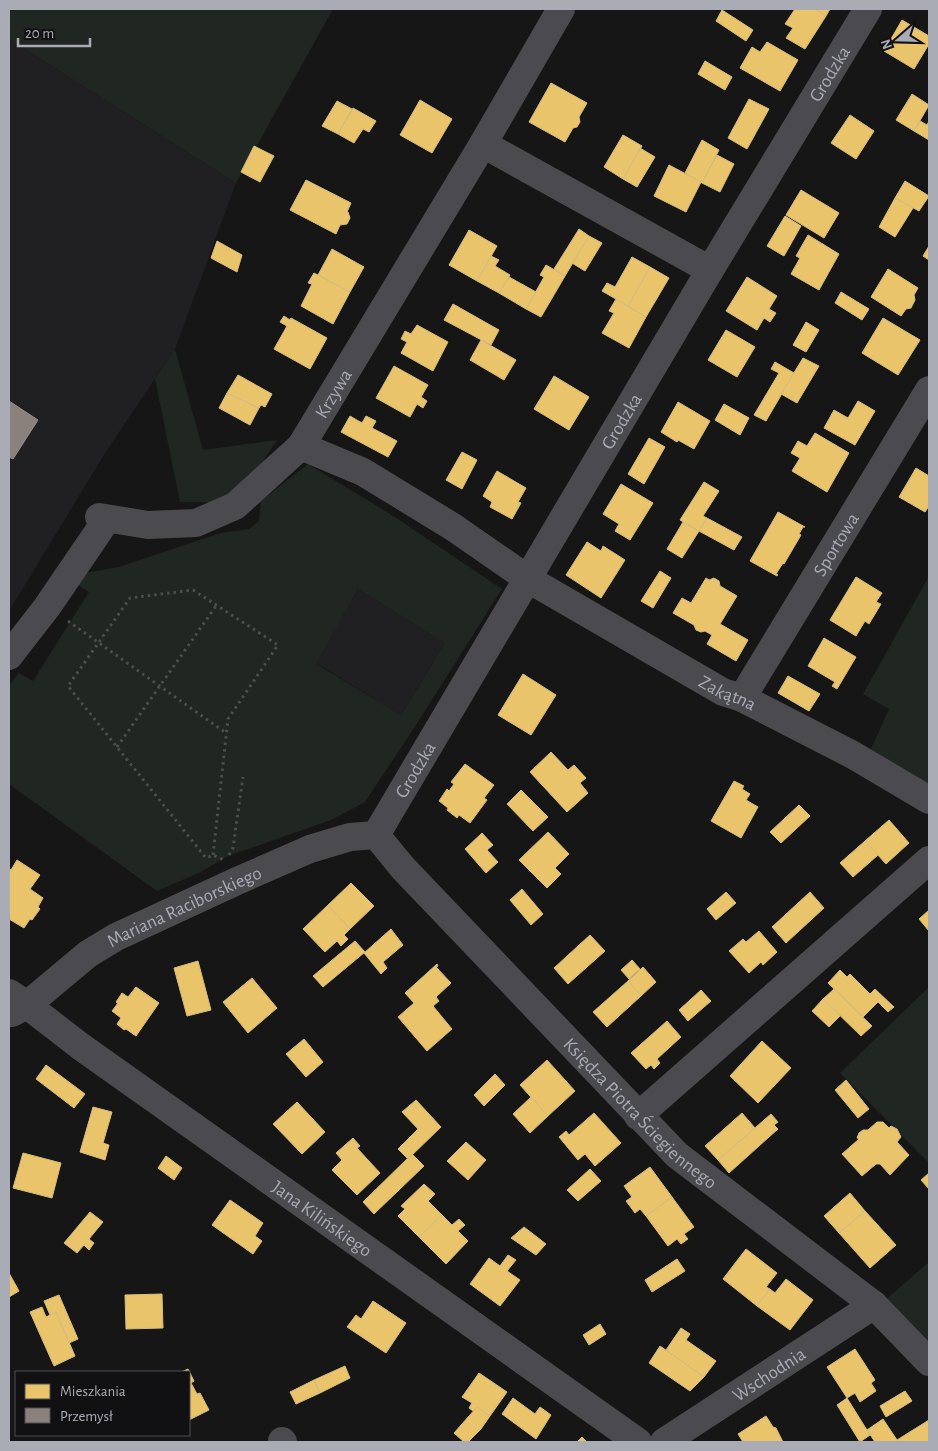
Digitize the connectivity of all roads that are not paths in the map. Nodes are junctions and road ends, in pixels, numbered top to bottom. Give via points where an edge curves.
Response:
1 (561, 9) edge
2 (868, 9) edge
3 (483, 144) junction
4 (710, 270) junction
5 (929, 390) edge
6 (302, 446) junction
7 (528, 579) junction
8 (9, 656) edge
9 (742, 698) junction
10 (929, 800) edge
11 (376, 835) junction
12 (929, 860) edge
13 (15, 1005) edge
14 (638, 1116) junction
15 (874, 1305) junction
16 (929, 1362) edge
17 (638, 1442) edge
18 (664, 1442) edge

1 - 3 street, Krzywa
2 - 4 street, Grodzka
3 - 4 street
3 - 6 street, Krzywa
4 - 7 street, Grodzka
5 - 9 street, Sportowa
6 - 7 street, Zakątna via 363,472 453,527
6 - 8 street, Krzywa via 235,506 196,523 148,525 103,518 47,607
7 - 9 street, Zakątna via 723,692
7 - 11 street, Grodzka
9 - 10 street, Zakątna via 853,755
11 - 13 street, Mariana Raciborskiego via 350,837 310,848 116,937
11 - 14 street, Księdza Piotra Ściegiennego via 403,868
12 - 14 street
13 - 17 street, Jana Kilińskiego via 80,1046
14 - 15 street, Księdza Piotra Ściegiennego via 677,1155
15 - 16 street, Księdza Piotra Ściegiennego
15 - 18 street, Wschodnia

